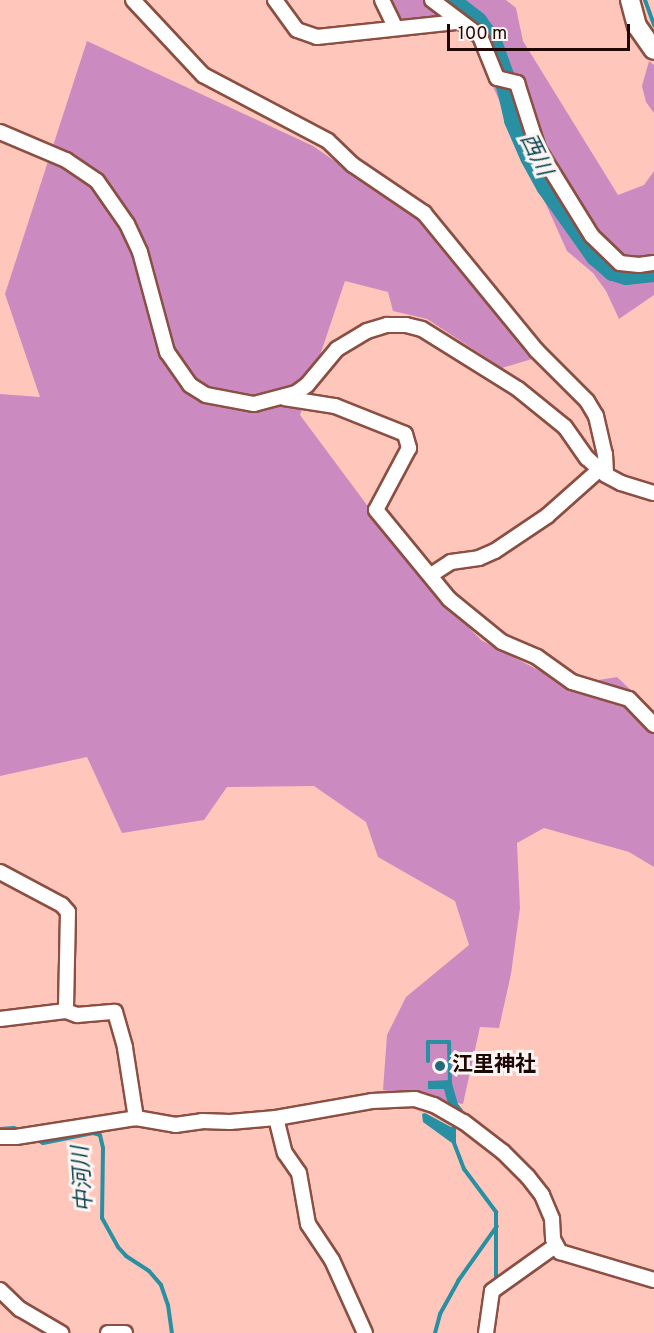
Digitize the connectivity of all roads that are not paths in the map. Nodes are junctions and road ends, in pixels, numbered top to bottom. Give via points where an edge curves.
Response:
1 (133, 0) edge
2 (275, 0) edge
3 (382, 0) edge
4 (432, 0) edge
5 (630, 0) edge
6 (458, 22) junction
7 (395, 27) junction
8 (654, 50) edge
9 (0, 132) edge
10 (654, 263) edge
11 (282, 398) junction
12 (603, 472) junction
13 (654, 493) edge
14 (431, 575) junction
15 (654, 725) edge
16 (0, 872) edge
17 (66, 1011) junction
18 (0, 1019) edge
19 (135, 1118) junction
20 (276, 1118) junction
21 (0, 1137) edge
22 (555, 1246) junction
23 (654, 1279) edge
24 (0, 1290) edge
25 (61, 1333) edge
26 (108, 1333) edge
27 (125, 1333) edge
28 (365, 1333) edge
29 (486, 1333) edge

1 - 12 street via 203,75 328,141 353,165 424,213 536,350 587,401 596,416 605,454
2 - 7 street via 288,21 307,34 329,37
3 - 7 street
4 - 6 street
5 - 8 main road via 638,26
6 - 7 street
6 - 10 street via 480,36 497,78 517,82 538,149 592,236 620,263
9 - 11 street via 66,160 97,181 127,224 140,252 167,352 190,385 206,395 254,404
11 - 12 street via 307,385 337,349 367,331 406,325 422,329 518,389 566,427 587,458
11 - 14 street via 335,406 405,434 409,448 376,510
12 - 13 street via 621,483
12 - 14 street via 495,551 451,562
14 - 15 street via 449,599 502,642 537,657 573,682 629,699
16 - 17 street via 68,912
17 - 18 street
17 - 19 street via 77,1015 116,1012
19 - 20 street via 175,1125
19 - 21 street
20 - 22 street via 404,1098 434,1105 464,1122 528,1178 542,1195 552,1219
20 - 28 street via 285,1153 298,1173 308,1224 332,1260
22 - 23 street via 560,1252
22 - 29 street via 492,1291
24 - 25 street via 20,1309
26 - 27 street

